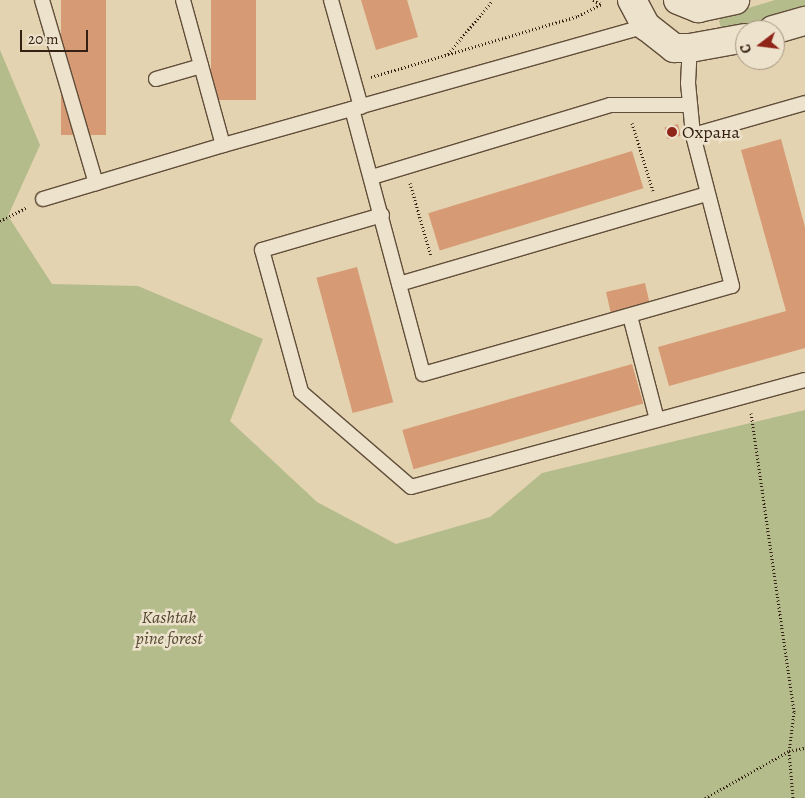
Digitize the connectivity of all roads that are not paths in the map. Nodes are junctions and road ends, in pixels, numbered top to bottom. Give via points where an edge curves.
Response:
1 (42, 0) edge
2 (183, 0) edge
3 (331, 0) edge
4 (632, 0) edge
5 (735, 0) edge
6 (685, 3) edge
7 (805, 21) edge
8 (646, 26) junction
9 (785, 27) edge
10 (735, 40) edge
11 (690, 48) junction
12 (201, 66) junction
13 (156, 79) dead end
14 (805, 103) edge
15 (690, 105) junction
16 (357, 108) junction
17 (693, 135) junction
18 (222, 145) junction
19 (372, 178) junction
20 (96, 183) junction
21 (707, 194) junction
22 (43, 199) road end
23 (382, 215) junction
24 (399, 284) junction
25 (630, 316) junction
26 (805, 380) edge
27 (657, 420) junction

1 - 20 lane
2 - 12 lane
3 - 16 lane via 354,82
4 - 8 main road
5 - 6 main road
6 - 8 main road
7 - 9 main road
8 - 11 main road via 674,48
8 - 16 lane
10 - 11 main road
11 - 15 lane
12 - 13 lane
12 - 18 lane
14 - 17 lane
15 - 17 lane
15 - 19 lane via 610,106
16 - 18 lane
16 - 19 lane
17 - 21 lane
18 - 20 lane
19 - 23 lane
20 - 22 lane
21 - 24 lane
21 - 25 lane via 732,286
23 - 24 lane
23 - 27 lane via 262,250 301,392 412,487
24 - 25 lane via 423,374
25 - 27 lane
26 - 27 lane

